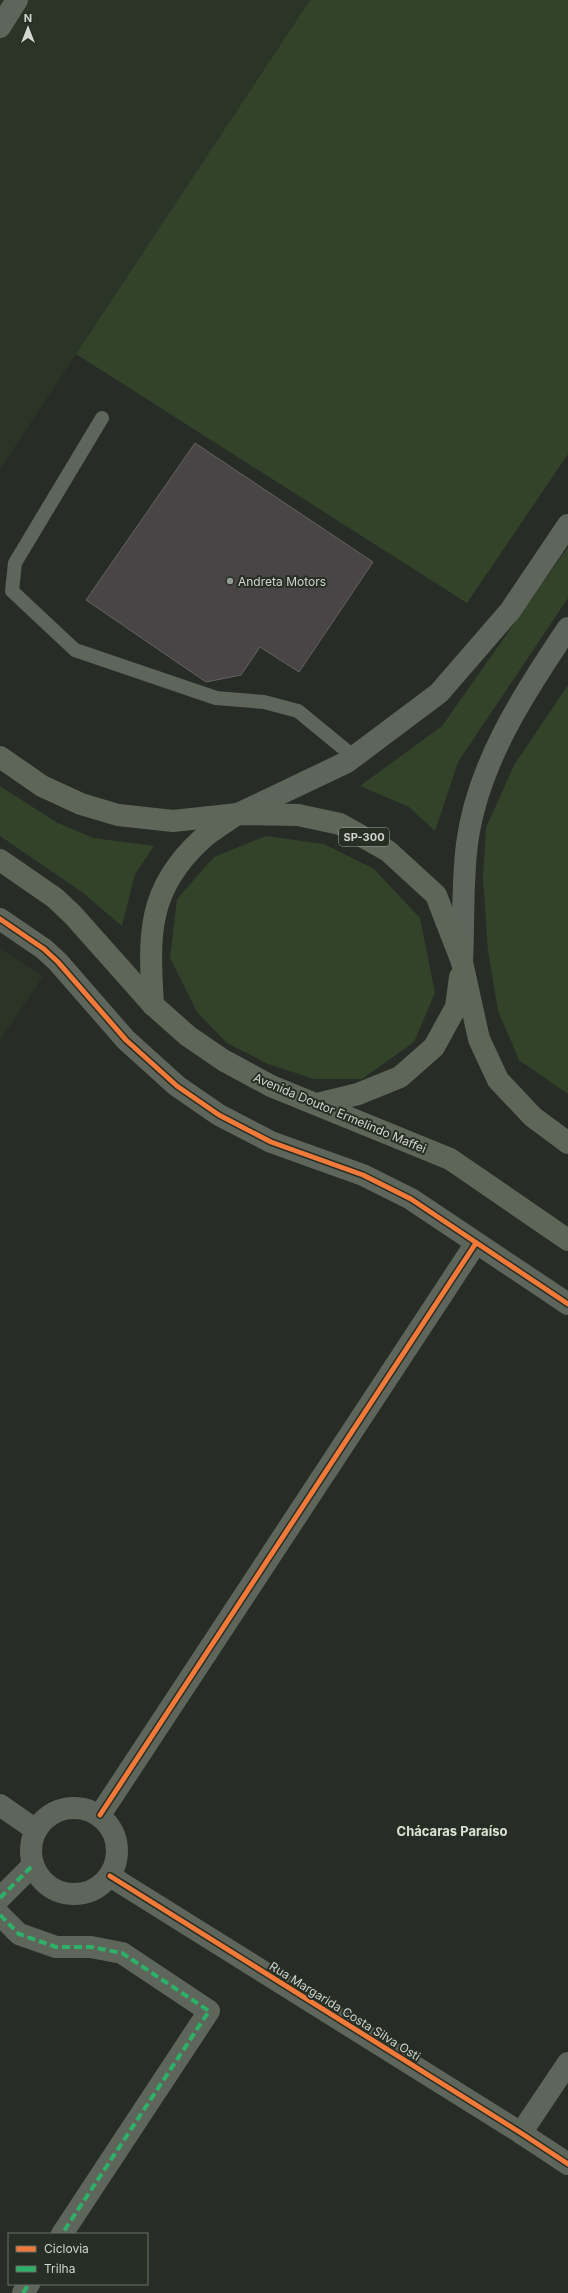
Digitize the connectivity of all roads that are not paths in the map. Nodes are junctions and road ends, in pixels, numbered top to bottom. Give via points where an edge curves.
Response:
1 (17, 0) edge
2 (0, 27) edge
3 (102, 418) dead end
4 (568, 524) edge
5 (568, 628) edge
6 (0, 757) edge
7 (354, 757) junction
8 (238, 814) junction
9 (0, 860) edge
10 (0, 919) edge
11 (462, 962) junction
12 (153, 1005) junction
13 (317, 1104) junction
14 (568, 1143) edge
15 (568, 1240) edge
16 (476, 1243) junction
17 (568, 1304) edge
18 (0, 1805) edge
19 (100, 1815) junction
20 (36, 1830) junction
21 (32, 1865) junction
22 (110, 1876) junction
23 (0, 1898) edge
24 (0, 1915) edge
25 (568, 2063) edge
26 (521, 2133) junction
27 (568, 2164) edge
28 (63, 2233) edge

1 - 2 street
3 - 7 lane via 15,563 12,591 75,650 216,698 264,702 298,711
4 - 7 street via 510,611 439,693
5 - 11 street via 506,727 479,789 467,844
6 - 8 main road, SP-300 via 42,786 81,804 118,816 172,821
7 - 8 street
8 - 11 main road, SP-300 via 298,815 340,824 388,851 436,895
8 - 12 main road via 202,839 176,866 161,892 152,921 150,960
9 - 12 main road, Avenida Doutor Ermelindo Maffei via 34,882 73,915
10 - 16 street via 54,958 126,1040 177,1086 219,1115 271,1142 386,1185
11 - 13 main road via 456,1007 434,1047 400,1077 358,1094
11 - 14 main road, SP-300 via 479,1039 498,1080 534,1117
12 - 13 main road, Avenida Doutor Ermelindo Maffei via 188,1036 223,1060 271,1086
13 - 15 main road, Avenida Doutor Ermelindo Maffei via 450,1159
16 - 17 street
16 - 19 street
18 - 20 street
19 - 20 street via 83,1807 64,1808 48,1816
19 - 22 street via 112,1828 118,1846 116,1864
20 - 21 street via 30,1847
21 - 22 street via 42,1880 57,1891 75,1895 93,1891
21 - 23 street
22 - 26 street, Rua Margarida Costa Silva Osti
24 - 28 street via 19,1934 56,1947 91,1947 122,1953 209,2011
25 - 26 street
26 - 27 street, Rua Margarida Costa Silva Osti

